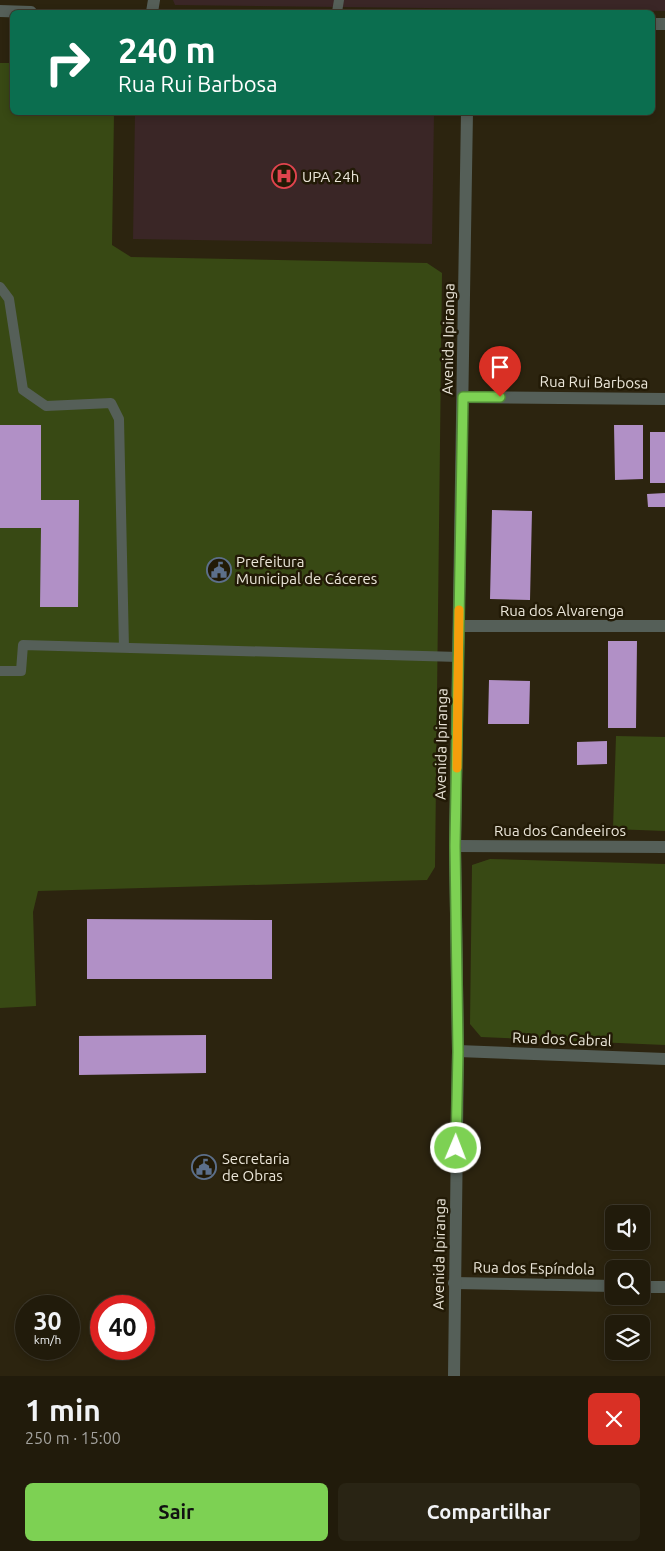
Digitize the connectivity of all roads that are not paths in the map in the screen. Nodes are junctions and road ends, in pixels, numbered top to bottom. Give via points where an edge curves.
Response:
1 (467, 115) edge
2 (0, 287) edge
3 (463, 397) junction
4 (665, 399) edge
5 (459, 626) junction
6 (665, 626) edge
7 (124, 648) junction
8 (459, 657) junction
9 (0, 672) edge
10 (455, 846) junction
11 (665, 847) edge
12 (458, 1052) junction
13 (665, 1060) edge
14 (454, 1283) junction
15 (605, 1286) edge
16 (650, 1287) edge
17 (665, 1287) edge
18 (454, 1376) edge

1 - 3 street, Avenida Ipiranga
2 - 7 lane via 8,299 23,390 46,406 111,403 119,419
3 - 4 street, Rua Rui Barbosa
3 - 5 street, Avenida Ipiranga
5 - 6 street, Rua dos Alvarenga
5 - 8 street, Avenida Ipiranga
7 - 8 lane
7 - 9 lane via 23,646 21,672
8 - 10 street, Avenida Ipiranga
10 - 11 street, Rua dos Candeeiros
10 - 12 street, Avenida Ipiranga
12 - 13 street, Rua dos Cabral
12 - 14 street, Avenida Ipiranga
14 - 15 street, Rua dos Espíndola
14 - 18 street, Avenida Ipiranga
16 - 17 street

